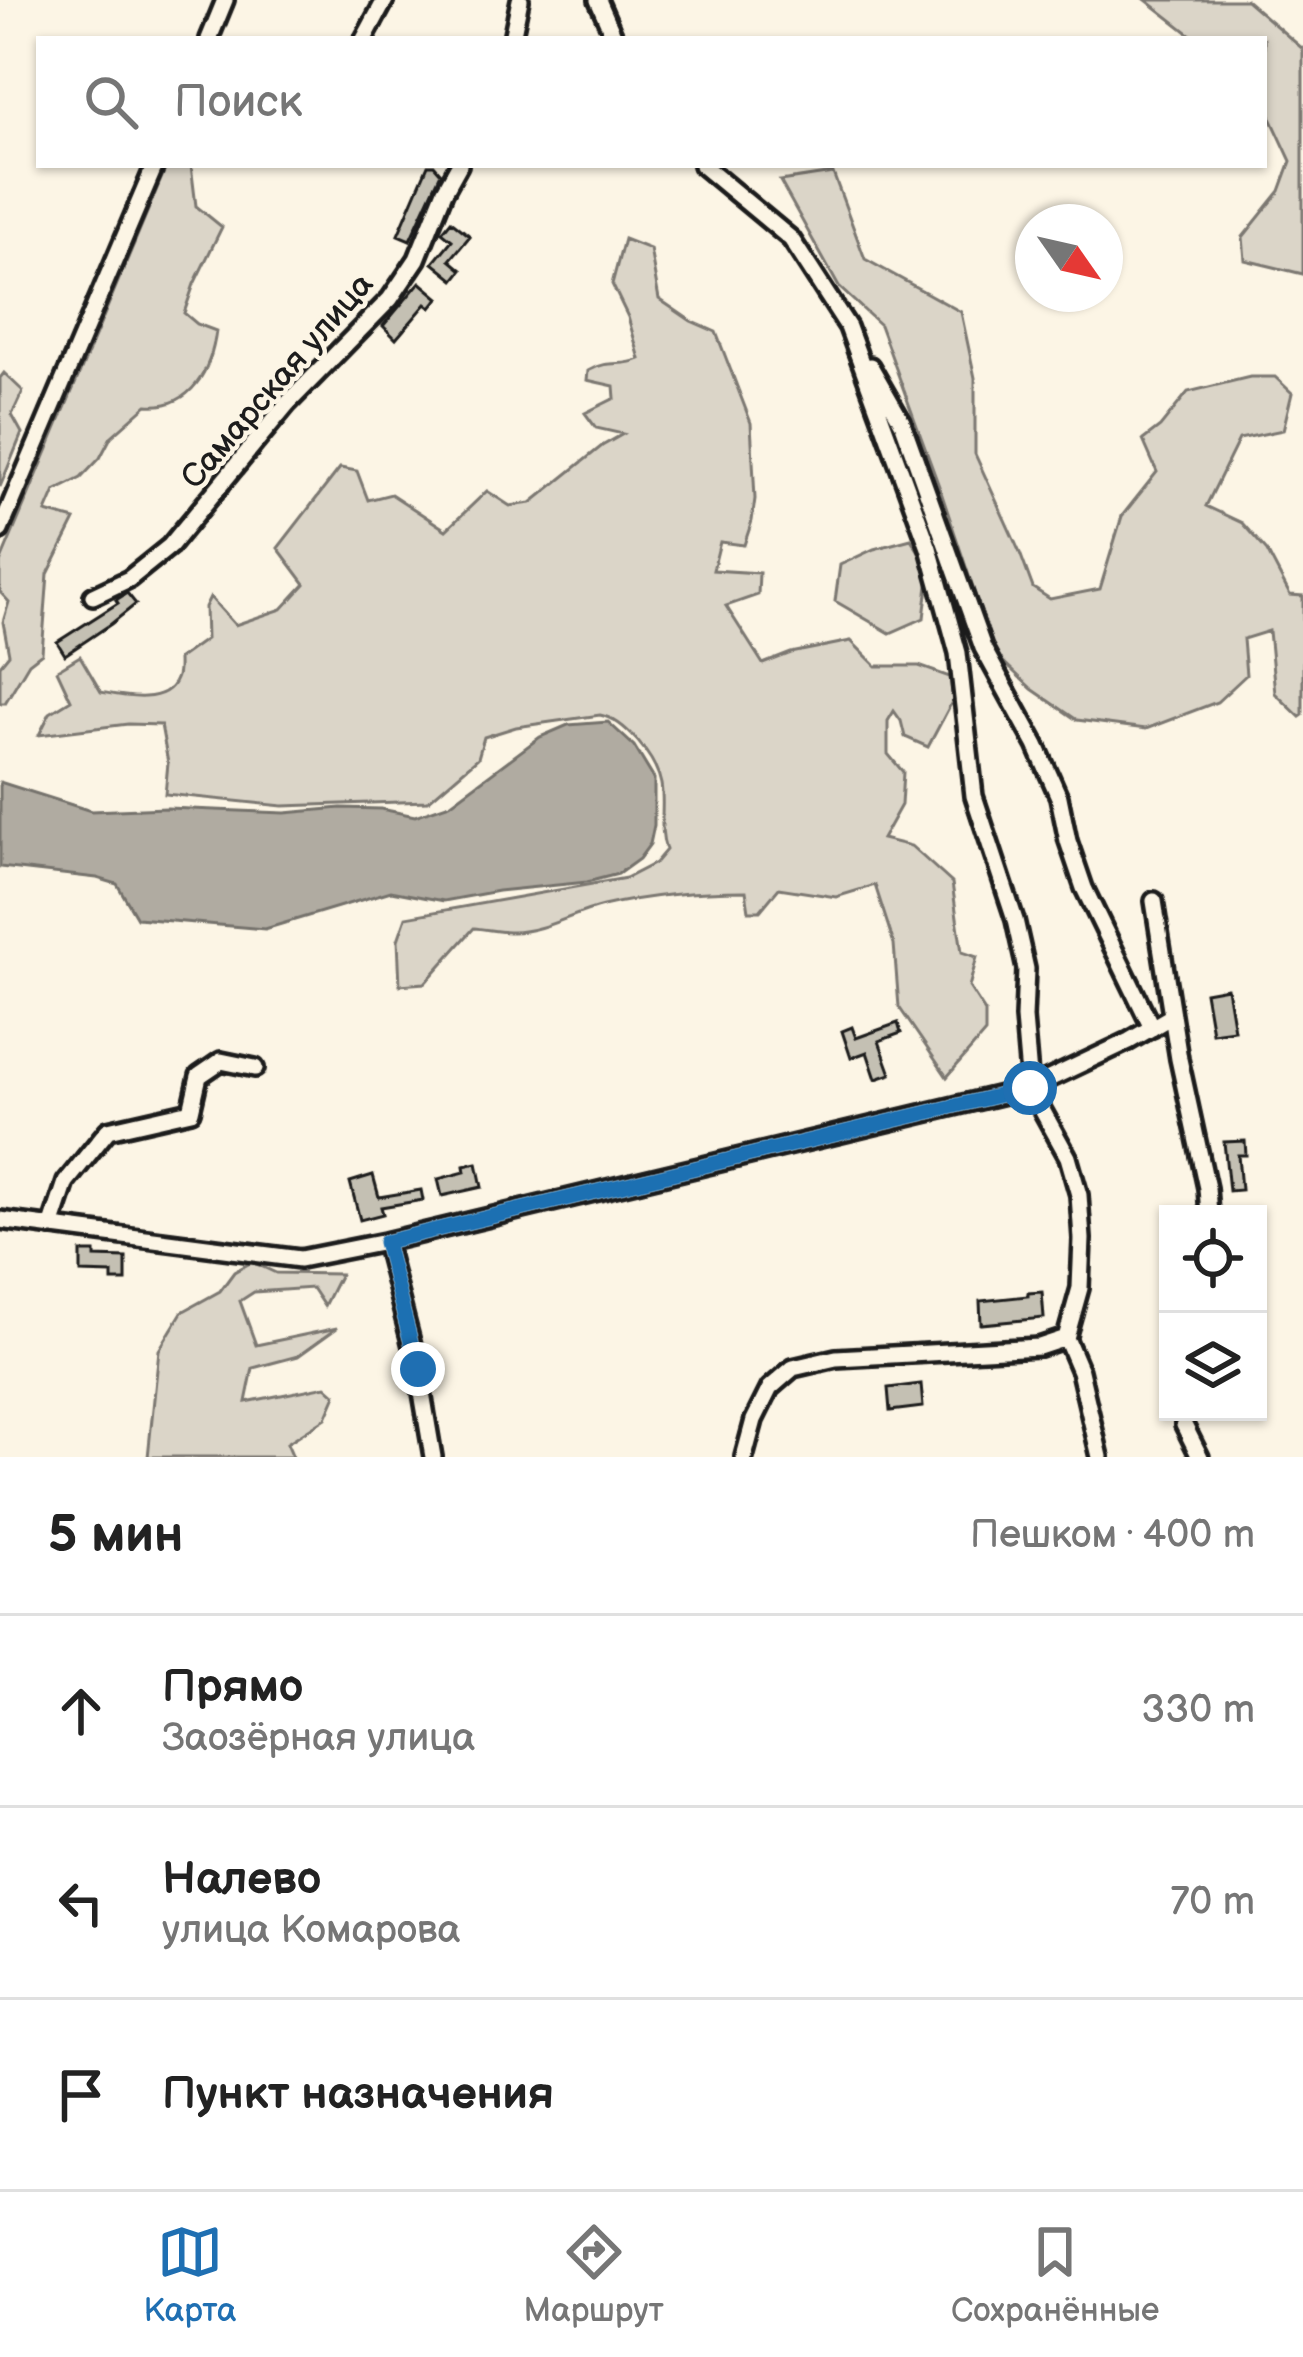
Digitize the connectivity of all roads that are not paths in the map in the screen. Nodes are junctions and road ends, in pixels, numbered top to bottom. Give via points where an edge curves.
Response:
1 (225, 0) edge
2 (385, 0) edge
3 (520, 0) edge
4 (598, 0) edge
5 (210, 36) edge
6 (366, 36) edge
7 (513, 36) edge
8 (614, 36) edge
9 (154, 168) edge
10 (457, 168) edge
11 (706, 168) edge
12 (848, 327) junction
13 (0, 530) edge
14 (93, 596) dead end
15 (1154, 901) dead end
16 (1172, 1016) junction
17 (1152, 1028) junction
18 (255, 1068) dead end
19 (1030, 1088) junction
20 (1208, 1205) edge
21 (0, 1220) edge
22 (51, 1227) junction
23 (385, 1242) junction
24 (1066, 1338) junction
25 (1184, 1421) edge
26 (434, 1457) edge
27 (744, 1457) edge
28 (1100, 1457) edge
29 (1200, 1457) edge

1 - 5 street
2 - 6 street
3 - 7 street
4 - 8 street
9 - 13 street
10 - 14 street, Самарская улица via 390,299 265,429 170,546
11 - 12 street via 791,239
12 - 17 street via 902,422 983,649 1060,797 1084,888
12 - 19 street via 958,653 974,796 1026,970
15 - 16 street
16 - 17 street
16 - 20 street
17 - 19 street
18 - 22 street via 221,1061 199,1076 191,1112 108,1130 66,1182
19 - 23 street
19 - 24 street via 1069,1157 1078,1195 1080,1288
21 - 22 street
22 - 23 street via 300,1259
23 - 26 street
24 - 27 street via 793,1368 770,1388
24 - 28 street
25 - 29 street

